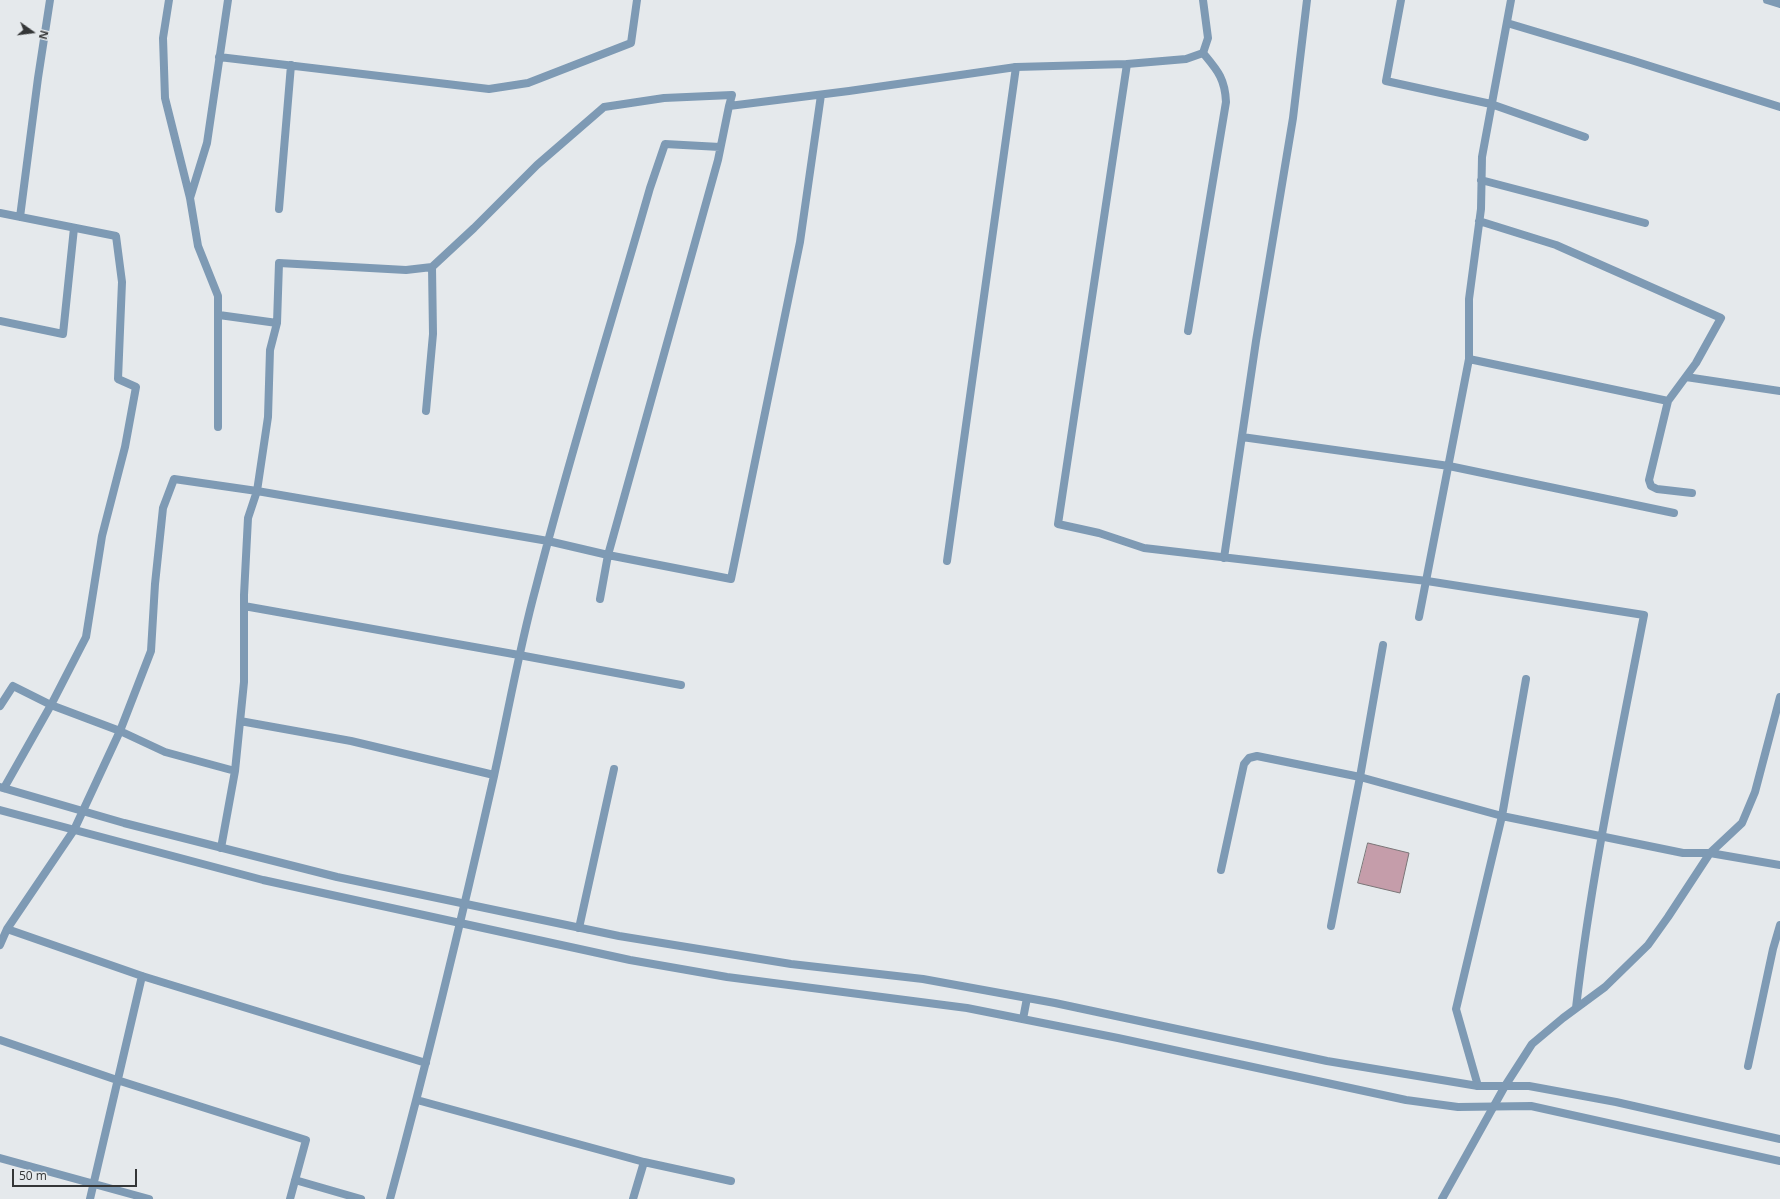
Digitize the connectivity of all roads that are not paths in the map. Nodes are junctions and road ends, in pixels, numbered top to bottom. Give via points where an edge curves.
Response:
1 (50, 0) edge
2 (169, 0) edge
3 (228, 0) edge
4 (637, 0) edge
5 (1203, 0) edge
6 (1307, 0) edge
7 (1401, 0) edge
8 (1511, 0) edge
9 (1767, 0) edge
10 (1780, 4) edge
11 (1507, 23) junction
12 (1203, 53) junction
13 (219, 57) junction
14 (1127, 64) junction
15 (291, 65) junction
16 (1016, 68) junction
17 (822, 95) junction
18 (1491, 104) junction
19 (729, 106) junction
20 (1780, 107) edge
21 (1585, 137) dead end
22 (720, 147) junction
23 (1481, 180) junction
24 (190, 198) junction
25 (279, 209) dead end
26 (0, 213) edge
27 (20, 217) junction
28 (1479, 221) junction
29 (1645, 223) dead end
30 (74, 228) junction
31 (432, 267) junction
32 (218, 315) junction
33 (0, 321) edge
34 (277, 323) junction
35 (1188, 331) dead end
36 (1469, 359) junction
37 (1686, 377) junction
38 (1780, 391) edge
39 (1668, 401) junction
40 (426, 411) dead end
41 (218, 427) dead end
42 (1242, 437) junction
43 (1449, 466) junction
44 (257, 492) junction
45 (1692, 493) dead end
46 (1674, 513) dead end
47 (548, 541) junction
48 (608, 555) junction
49 (1224, 558) junction
50 (947, 562) dead end
51 (1427, 581) junction
52 (600, 599) dead end
53 (244, 606) junction
54 (1419, 617) dead end
55 (1383, 645) dead end
56 (520, 655) junction
57 (1526, 679) dead end
58 (681, 685) dead end
59 (1780, 697) edge
60 (51, 705) junction
61 (0, 706) edge
62 (240, 721) junction
63 (120, 731) junction
64 (614, 769) dead end
65 (235, 771) junction
66 (494, 775) junction
67 (1360, 777) junction
68 (2, 788) edge
69 (0, 810) edge
70 (82, 811) junction
71 (1502, 816) junction
72 (74, 830) junction
73 (1602, 836) junction
74 (221, 848) junction
75 (1710, 853) junction
76 (1780, 865) edge
77 (1221, 870) dead end
78 (465, 904) junction
79 (461, 924) junction
80 (1780, 925) edge
81 (1331, 926) dead end
82 (580, 928) junction
83 (7, 929) junction
84 (0, 945) edge
85 (142, 976) junction
86 (1027, 998) junction
87 (1576, 1008) junction
88 (1023, 1019) junction
89 (0, 1040) edge
90 (426, 1063) junction
91 (1748, 1066) dead end
92 (117, 1080) junction
93 (1478, 1086) junction
94 (1505, 1086) junction
95 (417, 1100) junction
96 (1495, 1106) junction
97 (1780, 1139) edge
98 (0, 1158) edge
99 (1780, 1160) edge
100 (644, 1162) junction
101 (295, 1180) junction
102 (732, 1181) dead end
103 (93, 1184) junction
104 (90, 1199) edge
105 (149, 1199) edge
106 (290, 1199) edge
107 (361, 1199) edge
108 (390, 1199) edge
109 (634, 1199) edge
110 (1442, 1199) edge

1 - 27 street
2 - 24 street via 163,38 165,98
3 - 13 street
4 - 15 street via 631,43 528,82 489,89
5 - 12 street via 1208,38
6 - 42 street via 1292,118
7 - 18 street via 1386,81
8 - 11 street
9 - 10 street
11 - 18 street
11 - 20 street
12 - 14 street via 1186,59
12 - 35 street via 1219,73 1225,87 1226,102
13 - 15 street
13 - 24 street via 206,143
14 - 16 street
14 - 49 street via 1058,524 1099,532 1144,548
15 - 25 street
16 - 17 street
16 - 50 street
17 - 19 street
17 - 48 street via 800,242 731,579
18 - 21 street
18 - 23 street via 1482,157
19 - 22 street
19 - 31 street via 732,95 664,98 604,107 537,164
22 - 47 street via 665,144
22 - 48 street via 690,265
23 - 28 street
23 - 29 street
24 - 32 street via 198,246 218,296
26 - 27 street
27 - 30 street
28 - 36 street via 1469,299
28 - 37 street via 1556,246 1721,318
30 - 33 street via 62,334
30 - 60 street via 116,236 122,282 118,379 136,387 125,447 102,536 86,637
31 - 34 street via 406,270 279,263
31 - 40 street via 433,334
32 - 34 street
32 - 41 street
34 - 44 street via 270,350 268,417
36 - 39 street
36 - 43 street
37 - 38 street
37 - 39 street
39 - 45 street via 1649,480 1651,486 1657,489
42 - 43 street
42 - 49 street
43 - 46 street
43 - 51 street
44 - 47 street
44 - 53 street via 248,518
44 - 63 street via 174,479 163,508 151,651
47 - 48 street
47 - 56 street
48 - 52 street
49 - 51 street
51 - 54 street
51 - 73 street via 1644,615
53 - 56 street
53 - 62 street via 244,682
55 - 67 street
56 - 58 street
56 - 66 street
57 - 71 street
59 - 75 street via 1755,792 1742,823
60 - 61 street via 13,686
60 - 63 street
60 - 68 street
62 - 65 street
62 - 66 street via 351,741
63 - 65 street via 165,752
63 - 70 street
64 - 82 street
65 - 74 street
66 - 78 street
67 - 71 street
67 - 77 street via 1257,756 1249,758 1244,764
67 - 81 street
68 - 70 street
69 - 72 street
70 - 72 street
70 - 74 street
71 - 73 street
71 - 93 street via 1456,1009
72 - 79 street via 263,880
72 - 83 street
73 - 75 street via 1683,853
73 - 87 street
74 - 78 street via 337,877
75 - 76 street
75 - 87 street via 1648,945 1605,987
78 - 79 street
78 - 82 street
79 - 88 street via 630,960 727,977 967,1008
79 - 90 street
80 - 91 street
82 - 86 street via 791,964 923,979
83 - 84 street
83 - 85 street
85 - 90 street
85 - 92 street
86 - 88 street
86 - 93 street via 1326,1061
87 - 94 street via 1532,1044
88 - 96 street via 1406,1100 1458,1107
89 - 92 street
90 - 95 street
92 - 101 street via 306,1140
92 - 103 street
93 - 94 street
94 - 96 street
94 - 97 street via 1528,1086 1616,1102
95 - 100 street
95 - 108 street
96 - 99 street via 1531,1106
96 - 110 street
98 - 103 street
100 - 102 street
100 - 109 street
101 - 106 street
101 - 107 street
103 - 104 street
103 - 105 street

